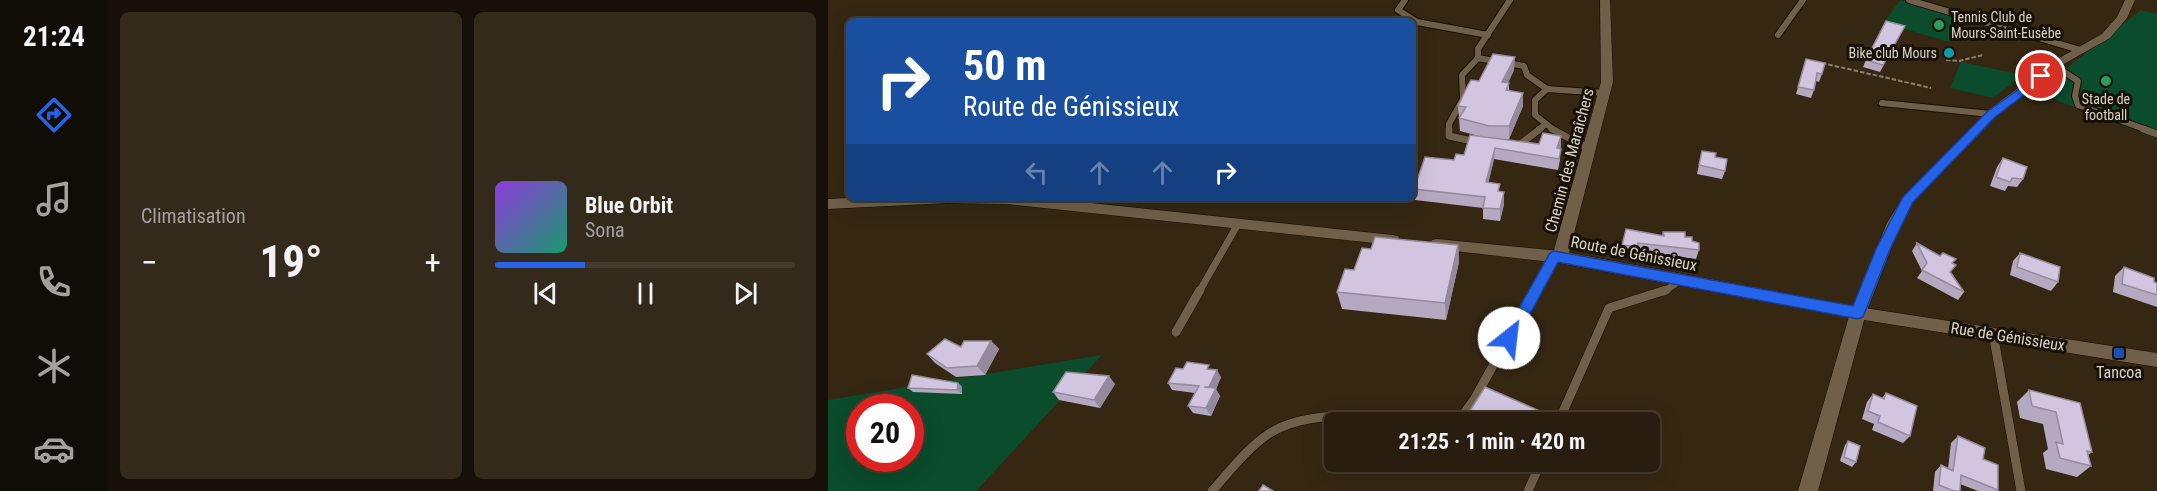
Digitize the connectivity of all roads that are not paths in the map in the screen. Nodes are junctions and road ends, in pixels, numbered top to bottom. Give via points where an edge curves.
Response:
1 (1405, 0) edge
2 (1510, 0) edge
3 (1605, 0) edge
4 (1803, 0) edge
5 (1908, 0) edge
6 (2130, 0) edge
7 (1410, 18) edge
8 (1416, 22) edge
9 (1488, 35) junction
10 (1778, 35) dead end
11 (2080, 50) junction
12 (1478, 58) junction
13 (2055, 66) junction
14 (1547, 89) junction
15 (1604, 93) junction
16 (1882, 103) dead end
17 (1991, 114) junction
18 (1546, 124) junction
19 (2157, 134) edge
20 (1488, 144) edge
21 (1509, 144) edge
22 (1589, 149) junction
23 (888, 201) edge
24 (1026, 201) edge
25 (828, 204) edge
26 (1238, 224) junction
27 (1557, 257) junction
28 (1679, 281) junction
29 (1858, 313) junction
30 (1176, 332) dead end
31 (1993, 333) junction
32 (2157, 360) edge
33 (1563, 412) edge
34 (1537, 472) edge
35 (1212, 491) edge
36 (1528, 491) edge
37 (1808, 491) edge
38 (2021, 491) edge

1 - 7 lane via 1398,10
2 - 9 lane
3 - 15 street, Chemin des Maraîchers
4 - 10 lane
5 - 11 lane
6 - 11 street via 2122,18 2106,36
8 - 9 lane
9 - 12 lane via 1478,49
11 - 13 street
12 - 14 lane via 1524,66 1527,75
12 - 20 lane via 1462,75 1463,99 1449,124 1449,136
13 - 17 street
13 - 19 lane via 2079,81 2075,96 2078,105
14 - 15 lane
14 - 18 lane via 1535,100 1535,115
15 - 22 street, Chemin des Maraîchers
16 - 17 lane
17 - 29 street via 1908,200 1883,249
18 - 21 lane via 1519,145
18 - 22 lane
22 - 27 street, Chemin des Maraîchers
23 - 25 street, Route de Génissieux
24 - 26 street, Route de Génissieux
26 - 27 street, Route de Génissieux
26 - 30 lane
27 - 28 street, Route de Génissieux
27 - 35 lane via 1460,419 1451,423 1345,418 1298,421 1261,440
28 - 29 street, Route de Génissieux
28 - 33 lane via 1663,292 1609,308
29 - 31 street, Rue de Génissieux
29 - 37 street
31 - 32 street, Rue de Génissieux
31 - 38 lane
34 - 36 lane

